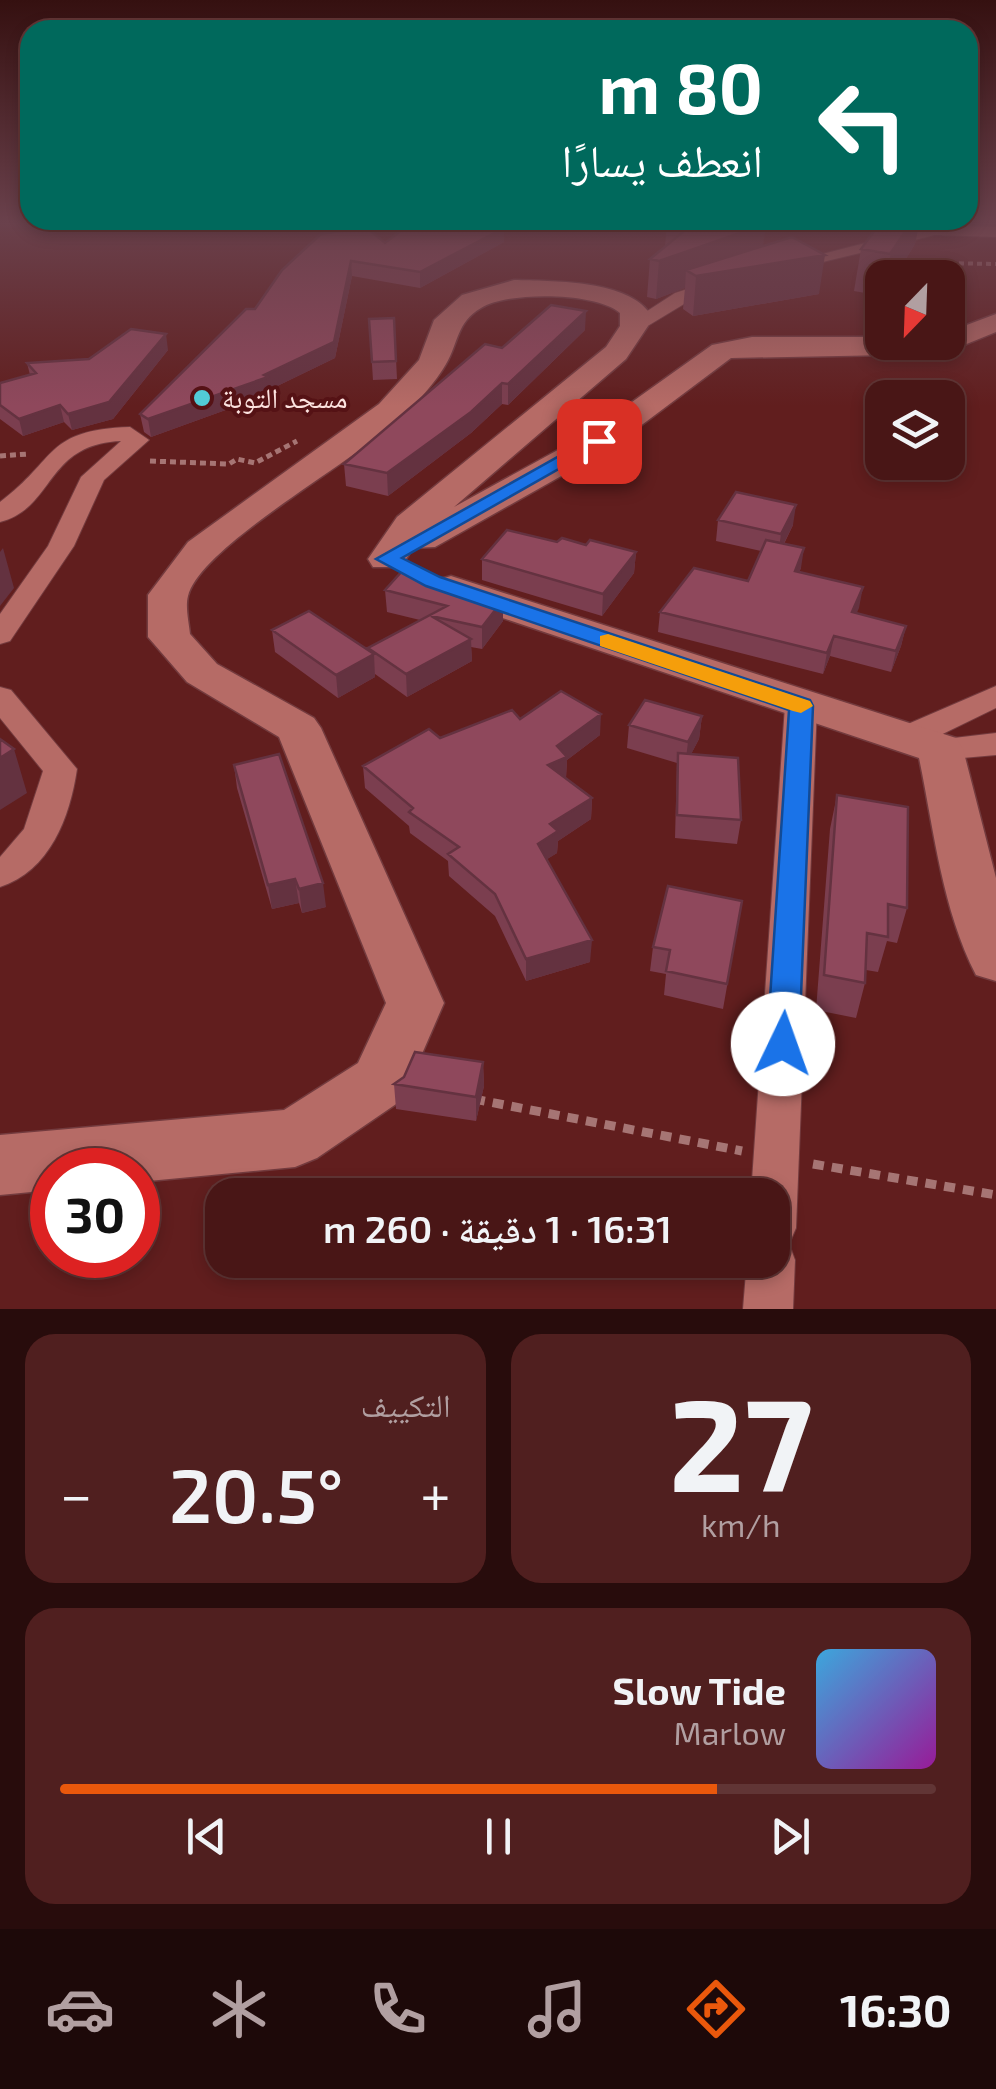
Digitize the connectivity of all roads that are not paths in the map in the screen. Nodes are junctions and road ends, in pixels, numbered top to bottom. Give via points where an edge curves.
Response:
1 (724, 284) edge
2 (996, 322) edge
3 (634, 326) junction
4 (0, 514) edge
5 (387, 559) junction
6 (0, 635) edge
7 (996, 696) edge
8 (0, 697) edge
9 (802, 706) junction
10 (923, 743) junction
11 (996, 744) edge
12 (0, 873) edge
13 (996, 959) edge
14 (0, 1165) edge
15 (775, 1178) edge
16 (770, 1278) edge
17 (768, 1309) edge

1 - 3 street via 682,298
2 - 5 street via 942,345 722,351 599,441
3 - 5 street via 616,352 410,525
3 - 14 street via 634,310 624,302 571,290 514,288 472,300 444,326 433,362 390,411 201,550 168,595 169,637 202,673 298,728 415,1003 380,1081 295,1138
4 - 6 street via 73,440 102,433 137,440 93,477 60,546
5 - 9 street via 433,582
7 - 10 street
8 - 12 street via 60,769 57,796 38,834 22,859
9 - 10 street
9 - 15 street
10 - 11 street
10 - 13 street
16 - 17 street

